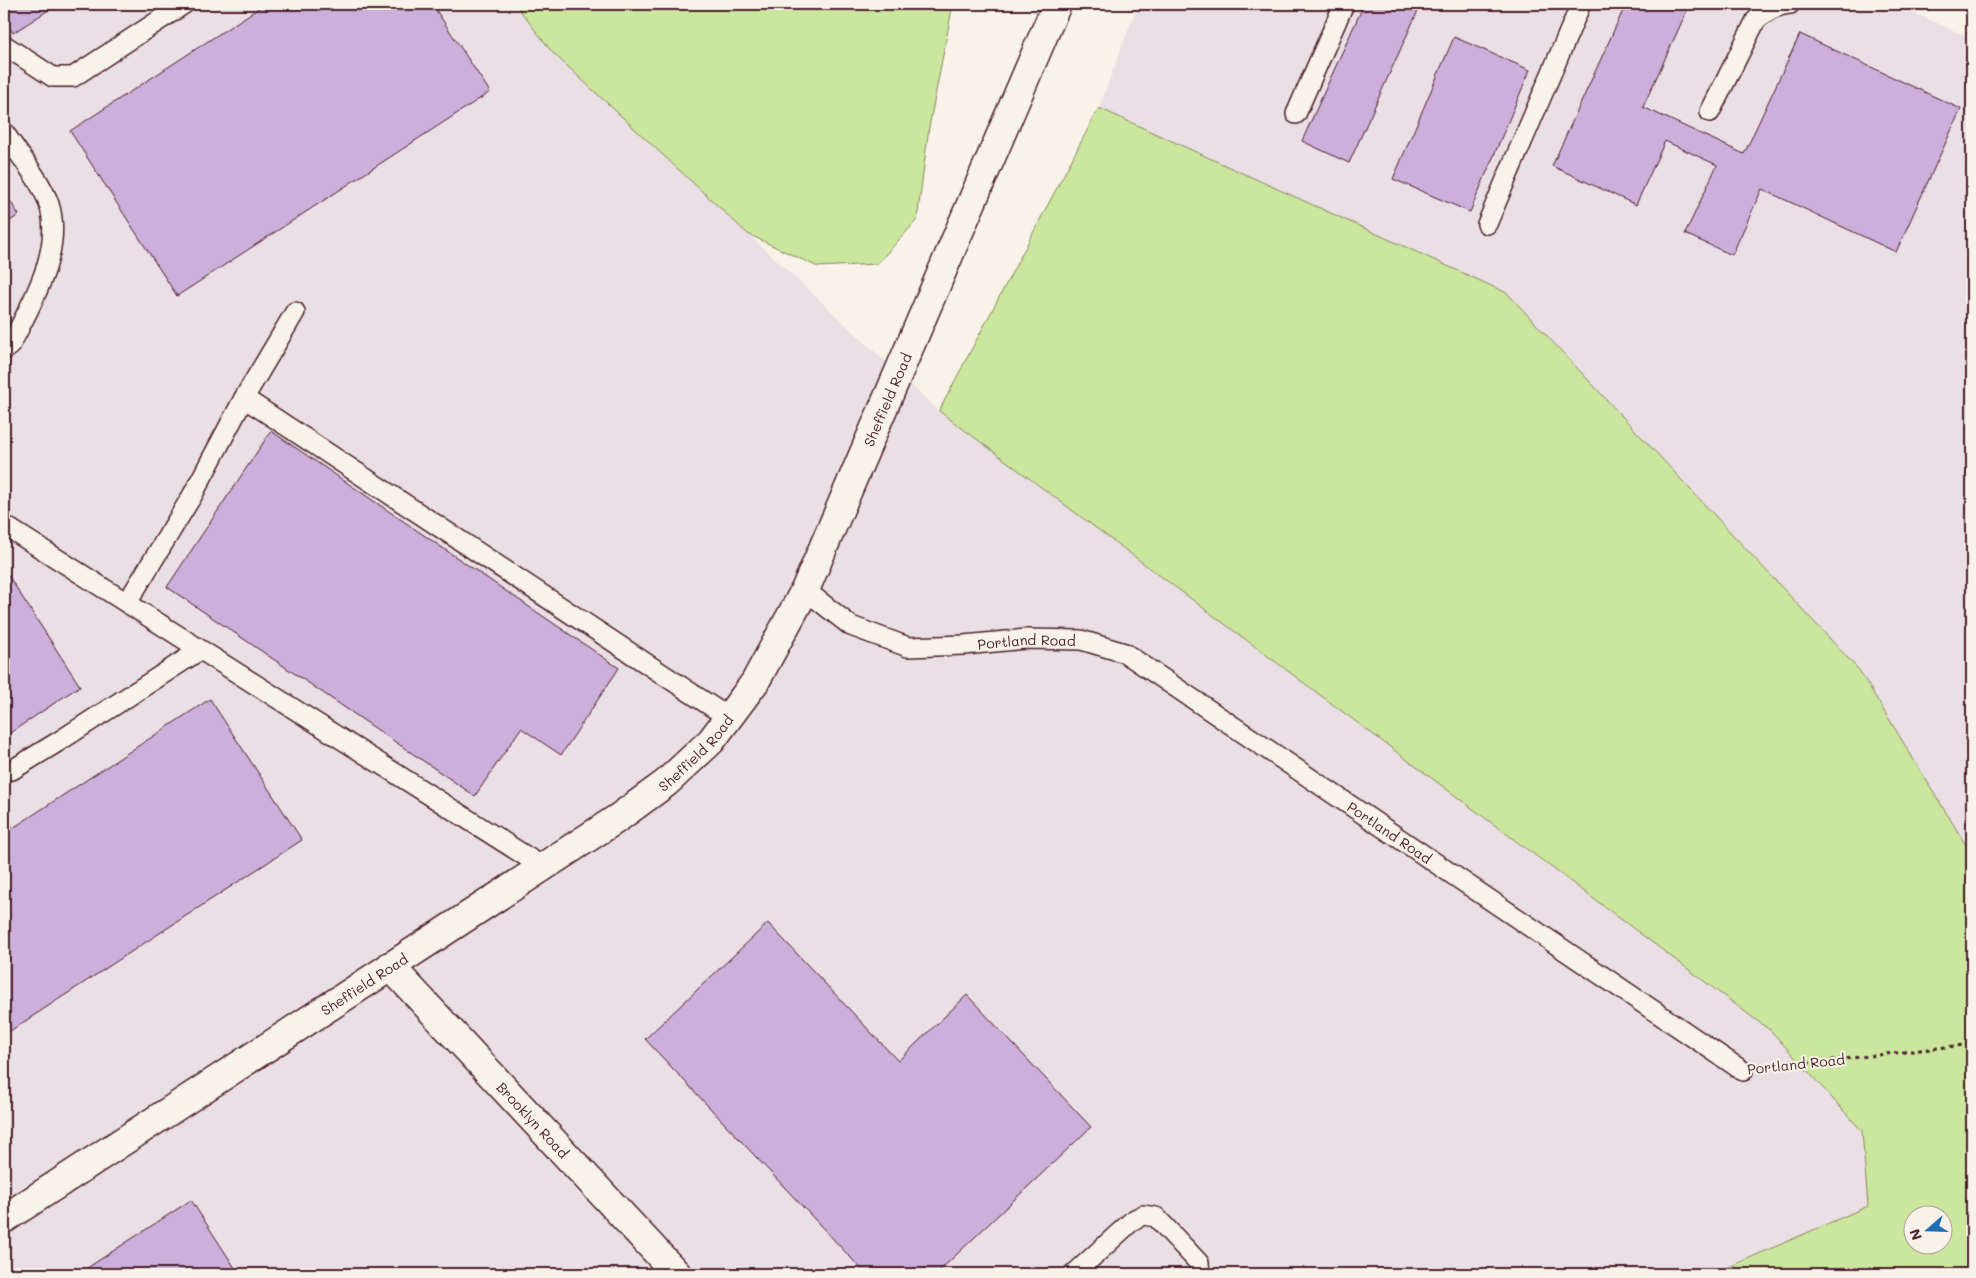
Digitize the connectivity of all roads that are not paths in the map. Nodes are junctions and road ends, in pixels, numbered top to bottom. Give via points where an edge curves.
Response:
1 (184, 4) edge
2 (1057, 4) edge
3 (1344, 4) edge
4 (1581, 4) edge
5 (1790, 4) edge
6 (4, 45) edge
7 (1710, 112) dead end
8 (1296, 114) dead end
9 (4, 132) edge
10 (1487, 224) dead end
11 (295, 312) dead end
12 (6, 353) edge
13 (244, 398) junction
14 (4, 525) edge
15 (806, 590) junction
16 (127, 604) junction
17 (200, 650) junction
18 (729, 718) junction
19 (12, 770) dead end
20 (543, 867) junction
21 (390, 966) junction
22 (1743, 1071) road end
23 (4, 1219) edge
24 (677, 1274) edge
25 (1074, 1274) edge
26 (1200, 1274) edge

1 - 6 lane via 73,77 53,77
2 - 15 street, Sheffield Road
3 - 8 lane
4 - 10 lane
5 - 7 lane via 1779,5 1756,20
9 - 12 lane via 49,205 53,240 38,290
11 - 13 lane
13 - 16 lane via 192,496
13 - 18 lane
14 - 16 lane
15 - 18 street, Sheffield Road via 755,682
15 - 22 lane, Portland Road via 851,626 908,647 1026,639 1081,640 1125,653
16 - 17 lane
17 - 19 lane
17 - 20 lane
18 - 20 street, Sheffield Road via 711,741 666,783
20 - 21 street, Sheffield Road
21 - 23 street, Sheffield Road
21 - 24 street, Brooklyn Road
25 - 26 lane via 1133,1220 1143,1215 1156,1217 1199,1263

